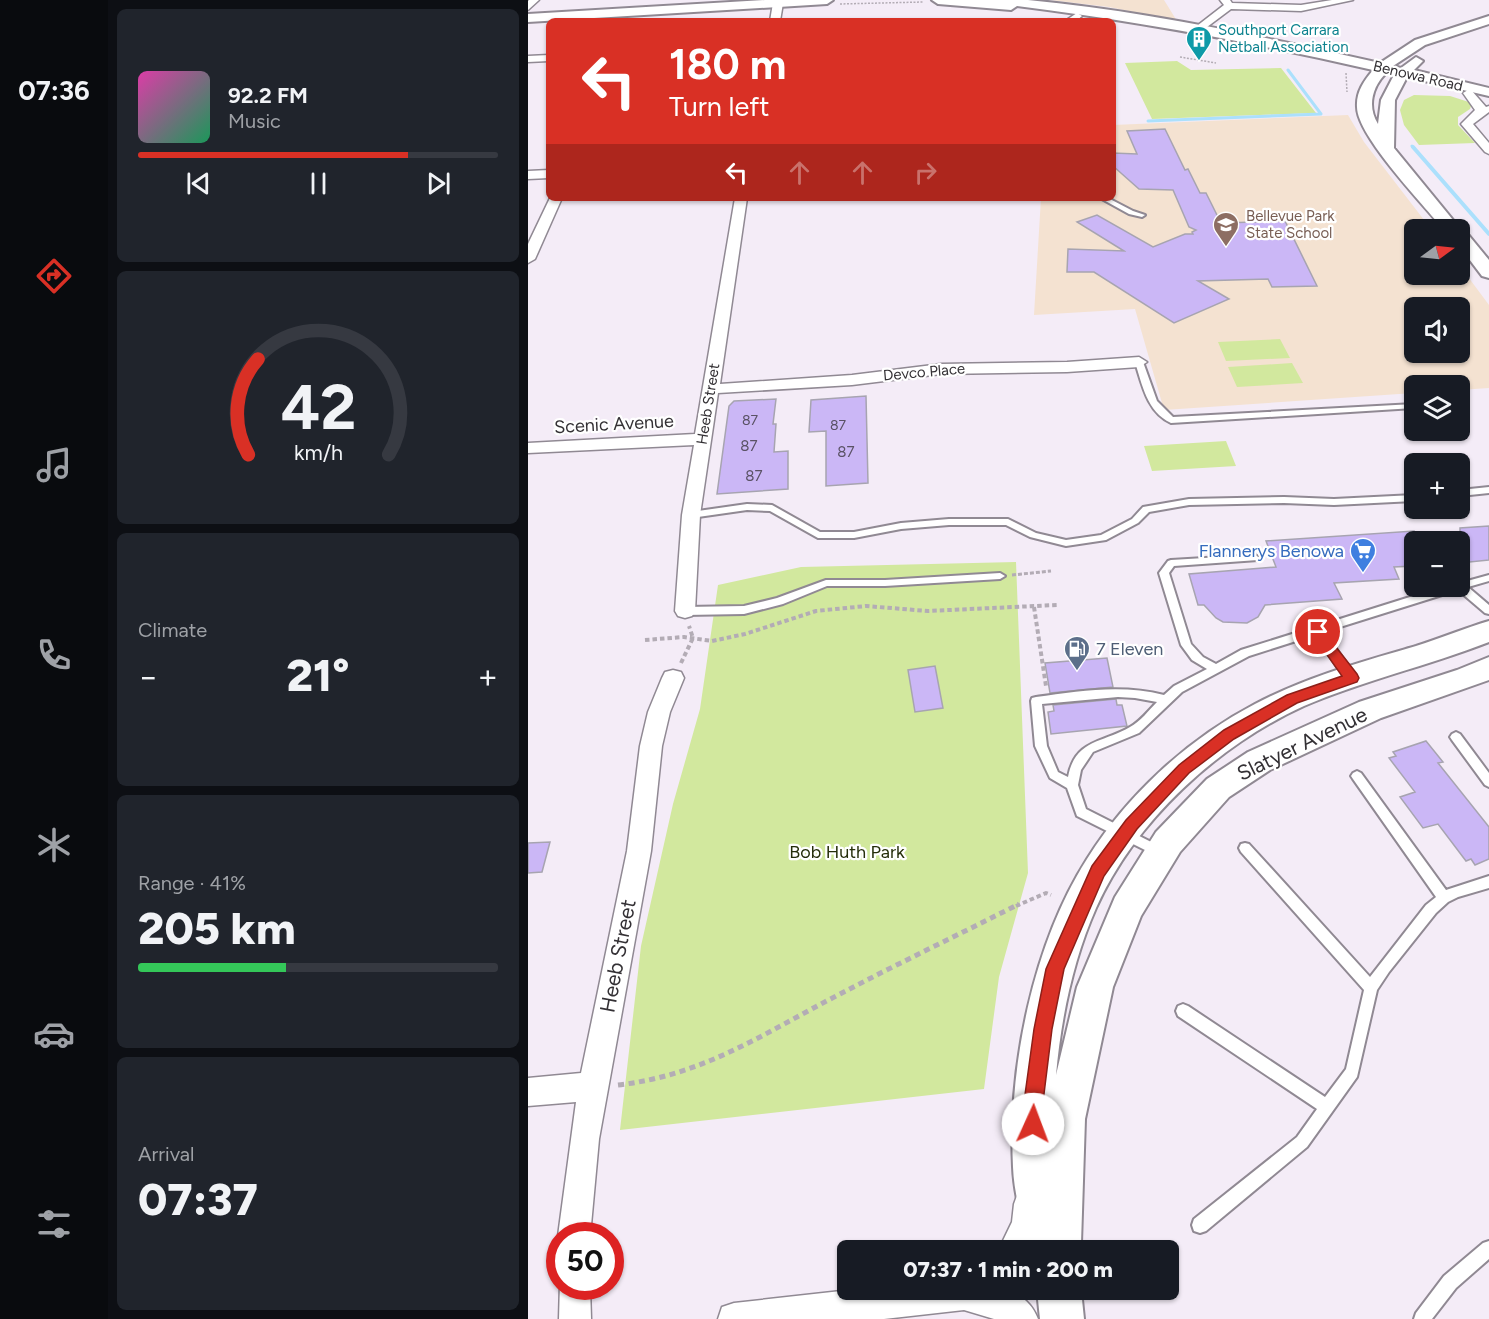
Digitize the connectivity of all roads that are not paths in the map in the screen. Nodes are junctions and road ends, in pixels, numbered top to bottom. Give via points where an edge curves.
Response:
1 (534, 0) edge
2 (752, 0) edge
3 (827, 0) edge
4 (938, 0) edge
5 (993, 0) edge
6 (1348, 0) edge
7 (778, 1) edge
8 (802, 1) edge
9 (1227, 3) edge
10 (734, 5) junction
11 (528, 7) edge
12 (528, 18) edge
13 (775, 18) edge
14 (1069, 18) edge
15 (1489, 20) edge
16 (1116, 24) edge
17 (1489, 29) edge
18 (1196, 31) junction
19 (528, 58) edge
20 (546, 58) edge
21 (1379, 70) junction
22 (1346, 72) junction
23 (1397, 80) junction
24 (1489, 92) edge
25 (1486, 106) edge
26 (1364, 111) junction
27 (1386, 147) junction
28 (1489, 150) edge
29 (546, 174) edge
30 (528, 175) edge
31 (555, 201) edge
32 (741, 201) edge
33 (1109, 201) edge
34 (1142, 215) dead end
35 (1445, 219) edge
36 (1470, 248) edge
37 (528, 259) edge
38 (1489, 272) edge
39 (1139, 362) joint
40 (710, 389) junction
41 (1404, 407) edge
42 (702, 439) junction
43 (528, 448) edge
44 (1489, 490) edge
45 (1470, 492) edge
46 (1404, 498) edge
47 (691, 515) junction
48 (1255, 558) dead end
49 (1000, 576) road end
50 (1489, 578) edge
51 (1470, 583) edge
52 (1470, 595) edge
53 (1425, 597) edge
54 (685, 610) joint
55 (1489, 610) edge
56 (1489, 631) edge
57 (1318, 632) junction
58 (1218, 668) junction
59 (1489, 668) edge
60 (673, 678) road end
61 (1352, 678) junction
62 (1166, 700) junction
63 (1456, 737) dead end
64 (1357, 776) dead end
65 (1489, 782) edge
66 (1072, 785) junction
67 (1123, 835) junction
68 (1245, 848) dead end
69 (1162, 853) junction
70 (1489, 882) edge
71 (1444, 898) junction
72 (1371, 988) junction
73 (1183, 1011) dead end
74 (594, 1086) junction
75 (528, 1092) edge
76 (1326, 1106) junction
77 (1034, 1169) junction
78 (575, 1222) edge
79 (1200, 1225) dead end
80 (1020, 1240) edge
81 (1049, 1240) edge
82 (1060, 1240) edge
83 (1489, 1249) edge
84 (574, 1300) edge
85 (898, 1300) edge
86 (989, 1300) edge
87 (1060, 1300) edge
88 (575, 1319) edge
89 (734, 1319) edge
90 (1022, 1319) edge
91 (1062, 1319) edge
92 (1422, 1319) edge

1 - 11 street
2 - 10 main road
3 - 8 main road
4 - 14 main road via 999,5
5 - 18 main road, Benowa Road
6 - 9 street via 1301,8
7 - 8 main road
7 - 10 main road
7 - 13 street
9 - 18 street
10 - 12 main road
15 - 21 main road via 1420,43
16 - 22 main road, Benowa Road
17 - 23 main road via 1430,51
18 - 21 main road, Benowa Road
19 - 20 street
21 - 22 main road, Benowa Road
21 - 23 main road, Benowa Road
21 - 26 main road via 1365,96
22 - 26 main road via 1356,101
23 - 24 main road, Benowa Road
23 - 25 main road, Benowa Road via 1468,93
23 - 27 main road via 1385,105
25 - 28 street via 1467,124
26 - 27 main road
27 - 35 main road
29 - 30 street
31 - 37 street
32 - 40 street, Heeb Street
33 - 34 lane
36 - 38 main road
39 - 40 street, Devco Place via 941,369 852,380
39 - 41 lane via 1152,403 1171,420
40 - 42 street, Heeb Street
42 - 43 street, Scenic Avenue
42 - 47 street, Heeb Street
44 - 45 lane
46 - 47 lane via 1189,502 1146,510 1135,521 1103,538 1066,543 1033,535 1008,522 949,522 854,535 818,535 772,508 747,507
47 - 54 street, Heeb Street
48 - 58 lane via 1171,563 1164,573 1186,645 1201,662
49 - 54 lane via 826,583 744,610
50 - 51 lane
52 - 55 lane
53 - 57 lane
56 - 61 main road, Slatyer Avenue
57 - 58 lane via 1245,653
57 - 61 lane
58 - 62 lane via 1178,689
59 - 69 main road, Slatyer Avenue via 1370,710 1259,761 1218,788
60 - 74 street, Heeb Street via 659,712 649,760 639,850
61 - 67 main road, Slatyer Avenue via 1292,699 1229,735 1184,769
62 - 66 lane via 1134,730 1089,749 1075,769
62 - 66 lane via 1124,693 1036,701 1041,746 1054,776
63 - 65 lane
64 - 71 lane
66 - 67 lane via 1081,812
67 - 69 lane
67 - 77 main road, Slatyer Avenue via 1098,871 1055,969 1033,1102
68 - 72 lane
69 - 82 main road, Slatyer Avenue via 1127,908 1095,987 1065,1119
70 - 71 lane
71 - 72 lane via 1431,909
72 - 76 lane via 1352,1072
73 - 76 lane
74 - 75 street
74 - 78 street, Heeb Street
76 - 79 lane via 1302,1142
77 - 80 street via 1027,1225
77 - 81 main road, Slatyer Avenue
83 - 92 lane via 1450,1282
84 - 88 street
85 - 89 street
86 - 90 street via 1009,1307
87 - 91 main road

